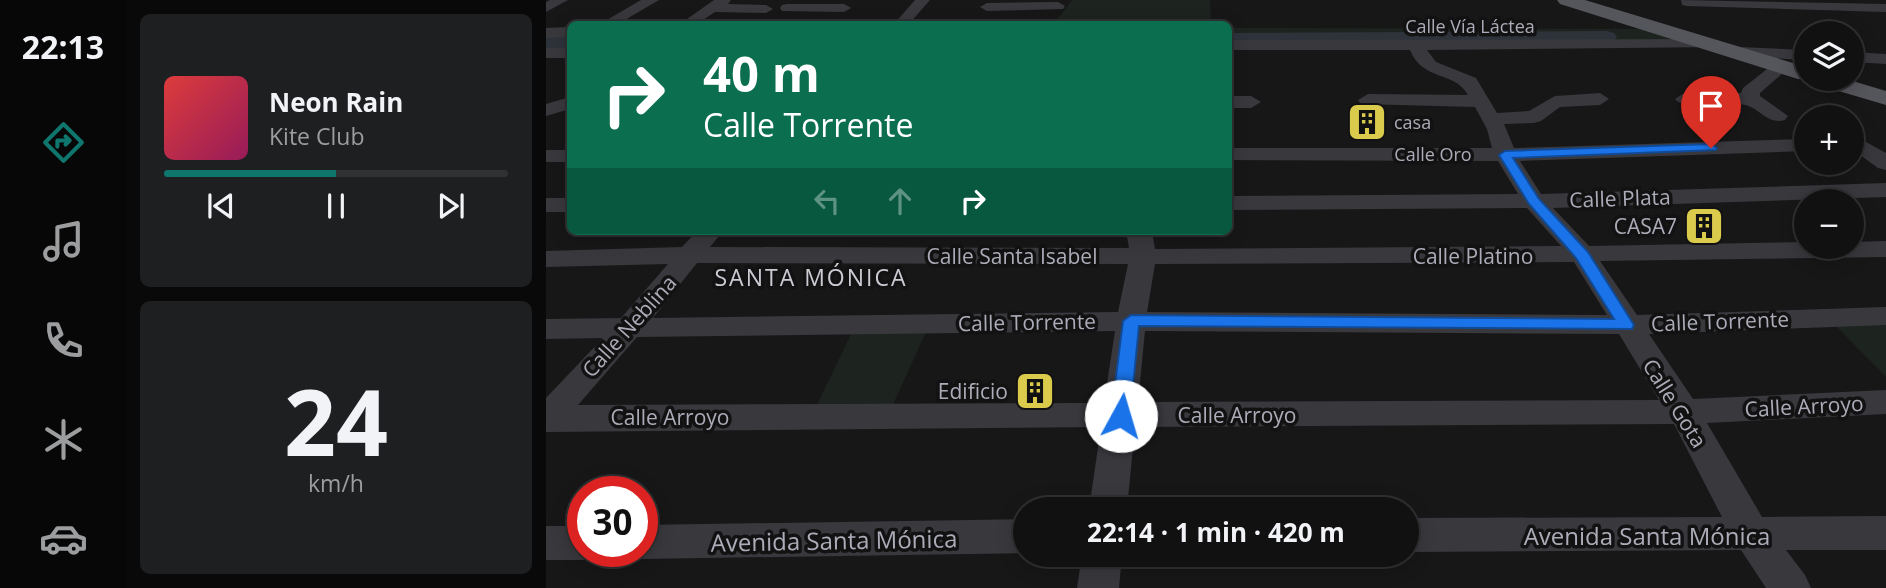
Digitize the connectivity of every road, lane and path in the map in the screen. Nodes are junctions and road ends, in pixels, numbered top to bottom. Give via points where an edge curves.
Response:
1 (561, 0) edge
2 (652, 0) edge
3 (923, 0) edge
4 (1566, 0) edge
5 (1687, 2) dead end
6 (1034, 3) edge
7 (635, 4) edge
8 (718, 4) edge
9 (820, 4) edge
10 (754, 6) edge
11 (1058, 6) dead end
12 (546, 8) edge
13 (600, 8) dead end
14 (787, 8) dead end
15 (846, 8) edge
16 (986, 8) edge
17 (1886, 8) edge
18 (612, 21) edge
19 (692, 21) edge
20 (904, 21) edge
21 (1660, 29) junction
22 (1232, 30) edge
23 (546, 33) edge
24 (567, 33) edge
25 (1712, 44) junction
26 (1232, 45) edge
27 (1417, 45) junction
28 (1739, 52) junction
29 (546, 53) edge
30 (567, 53) edge
31 (1794, 54) edge
32 (1864, 58) edge
33 (1886, 59) edge
34 (1782, 66) junction
35 (1794, 70) edge
36 (1864, 91) edge
37 (1886, 97) edge
38 (1600, 99) dead end
39 (1684, 99) dead end
40 (1751, 99) junction
41 (1368, 100) dead end
42 (1479, 101) junction
43 (1232, 102) edge
44 (1251, 102) dead end
45 (567, 104) edge
46 (546, 110) edge
47 (1778, 116) dead end
48 (1492, 118) junction
49 (1864, 143) edge
50 (1886, 143) edge
51 (1794, 145) edge
52 (1864, 149) edge
53 (1232, 154) edge
54 (1505, 155) junction
55 (546, 156) edge
56 (567, 156) edge
57 (1886, 163) edge
58 (1886, 190) edge
59 (1534, 201) junction
60 (1232, 203) edge
61 (546, 205) edge
62 (567, 205) edge
63 (707, 235) edge
64 (1141, 244) edge
65 (1886, 250) edge
66 (692, 255) junction
67 (1583, 256) junction
68 (546, 259) edge
69 (1886, 316) edge
70 (1131, 321) junction
71 (1626, 325) junction
72 (630, 327) junction
73 (546, 329) edge
74 (1886, 402) edge
75 (1684, 412) junction
76 (1121, 416) junction
77 (546, 418) edge
78 (1110, 497) edge
79 (1886, 533) edge
80 (1419, 535) edge
81 (1752, 535) junction
82 (1013, 536) edge
83 (658, 542) edge
84 (546, 543) edge
85 (567, 543) edge
86 (1101, 567) edge
87 (1098, 588) edge
88 (1790, 588) edge

1 - 12 street
2 - 7 street
3 - 20 street
4 - 21 main road
5 - 17 street
6 - 11 street
6 - 16 street
7 - 13 street
7 - 18 street
8 - 10 street
8 - 19 street
9 - 14 street
9 - 15 street
21 - 22 street, Calle Vía Láctea
21 - 25 main road
23 - 24 street
25 - 27 street, Calle Vía Láctea
25 - 28 main road
26 - 27 street, Calle Vía Láctea
27 - 42 street, Calle Gota via 1430,66 1470,82
28 - 31 street
28 - 34 main road
29 - 30 street
32 - 33 street
34 - 35 main road
34 - 40 street via 1750,92
36 - 37 main road
38 - 48 street via 1555,102 1534,117
39 - 40 street
40 - 47 street
41 - 42 street
42 - 48 street, Calle Gota
43 - 44 street
45 - 46 street
48 - 54 street, Calle Gota
49 - 50 street
51 - 54 street, Calle Oro
52 - 57 street
53 - 54 street, Calle Oro
54 - 59 street, Calle Gota
55 - 56 street
58 - 59 street, Calle Plata
59 - 60 street, Calle Plata
59 - 67 street, Calle Gota
61 - 62 street
63 - 66 street, Calle Neblina
64 - 66 street, Calle Santa Isabel
64 - 67 street, Calle Platino
64 - 70 street
65 - 67 street, Calle Platino
66 - 68 street, Calle Santa Isabel
66 - 72 street, Calle Neblina
67 - 71 street, Calle Gota
69 - 71 street, Calle Torrente
70 - 71 street, Calle Torrente
70 - 72 street, Calle Torrente
70 - 76 street
71 - 75 street, Calle Gota
72 - 73 street, Calle Torrente
72 - 77 street, Calle Neblina
74 - 75 street, Calle Arroyo
75 - 76 street, Calle Arroyo
75 - 81 street, Calle Gota
76 - 77 street, Calle Arroyo
76 - 78 street
79 - 81 street, Avenida Santa Mónica
80 - 81 street, Avenida Santa Mónica
81 - 88 street, Calle Gota
82 - 83 street, Avenida Santa Mónica
84 - 85 street
86 - 87 street

